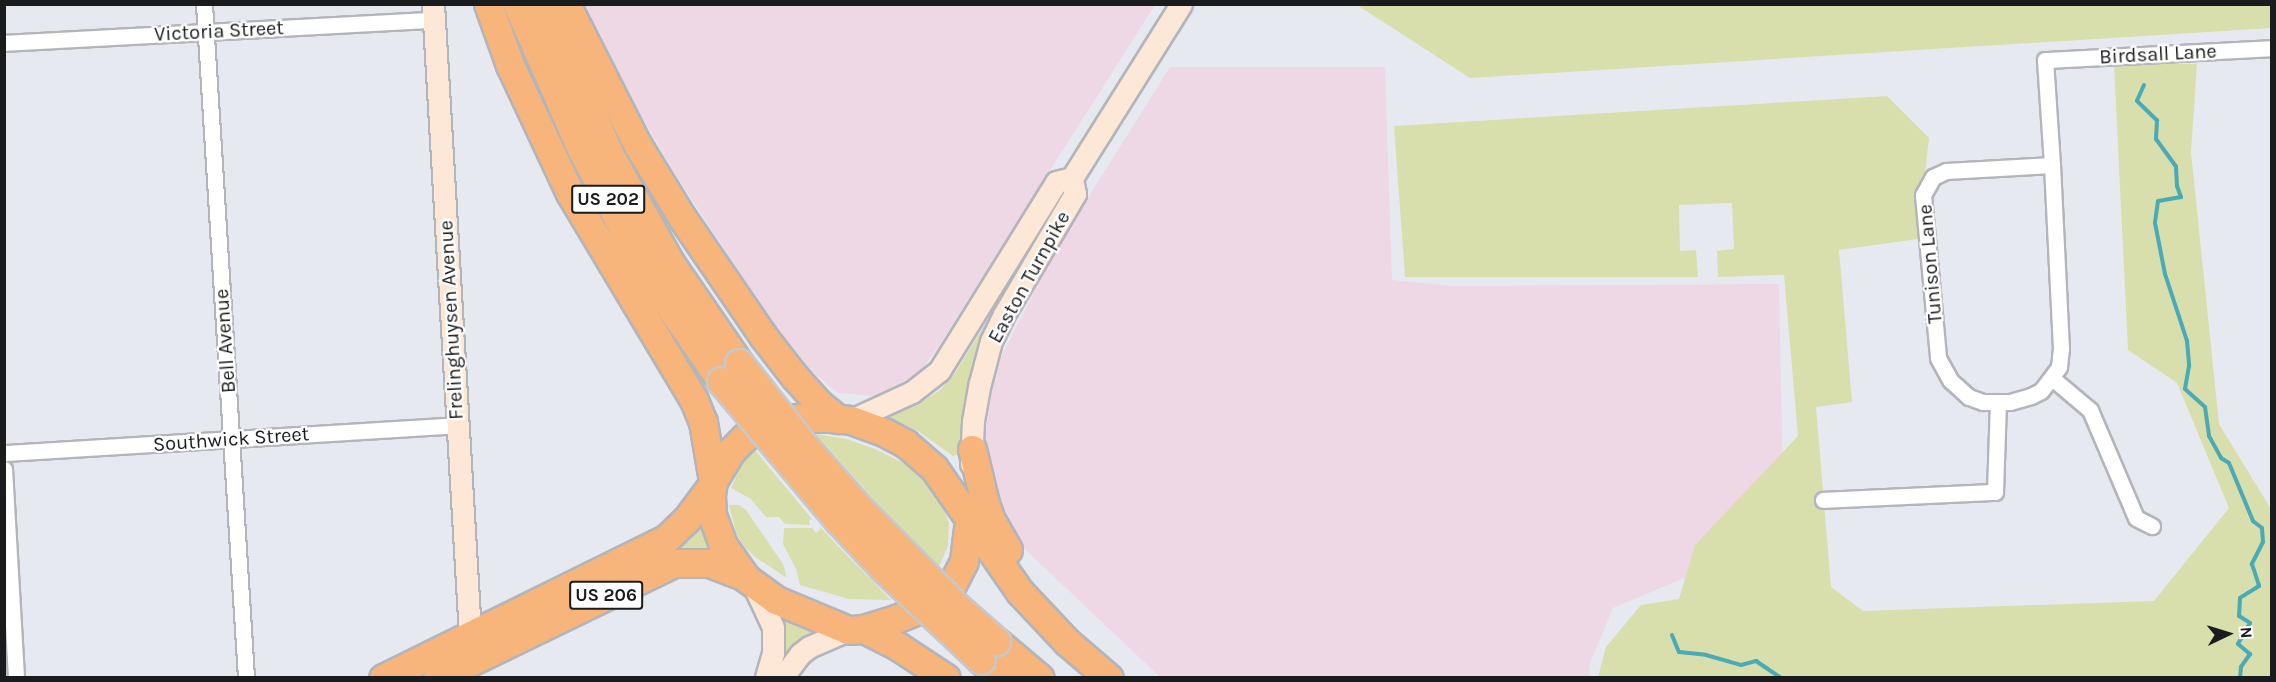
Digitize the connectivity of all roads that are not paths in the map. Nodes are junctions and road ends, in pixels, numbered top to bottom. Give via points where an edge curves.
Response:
1 (204, 4) edge
2 (488, 4) edge
3 (517, 4) edge
4 (544, 4) edge
5 (566, 4) edge
6 (1181, 4) edge
7 (434, 12) edge
8 (206, 32) junction
9 (4, 43) edge
10 (2271, 48) edge
11 (2052, 165) junction
12 (1072, 178) junction
13 (730, 372) junction
14 (2052, 378) junction
15 (1998, 402) junction
16 (844, 419) junction
17 (457, 425) junction
18 (231, 439) junction
19 (972, 449) junction
20 (4, 453) edge
21 (4, 469) edge
22 (713, 483) junction
23 (1823, 500) dead end
24 (969, 520) junction
25 (2152, 526) dead end
26 (749, 580) junction
27 (856, 629) junction
28 (989, 651) junction
29 (471, 658) edge
30 (16, 678) edge
31 (246, 678) edge
32 (383, 678) edge
33 (437, 678) edge
34 (766, 678) edge
35 (782, 678) edge
36 (946, 678) edge
37 (1002, 678) edge
38 (1040, 678) edge
39 (1109, 678) edge
40 (1127, 678) edge

1 - 8 street, Bell Avenue
2 - 22 highway via 510,65 570,194 694,400 703,422
3 - 13 highway, US 202 via 580,147 634,250 659,291
4 - 13 highway, US 202 via 610,155
5 - 16 highway via 637,144 682,219 806,391
6 - 12 main road, Easton Turnpike
7 - 8 street, Victoria Street
7 - 17 main road, Frelinghuysen Avenue
8 - 9 street, Victoria Street
8 - 18 street, Bell Avenue
10 - 11 street, Birdsall Lane via 2046,60
11 - 14 street via 2061,350 2059,367
11 - 15 street, Tunison Lane via 1946,171 1933,177 1923,195 1938,358 1951,381 1969,397
12 - 16 main road, Easton Turnpike via 1056,182 939,370 912,392
12 - 19 main road, Easton Turnpike via 1075,194 991,341 980,383
13 - 28 highway, US 202, bridge via 838,520 891,576
14 - 15 street, Tunison Lane via 2031,396
14 - 25 street via 2090,410 2136,518
15 - 23 street via 1995,492
16 - 22 highway, US 206 via 798,418 762,426 737,444
16 - 24 highway, US 206 via 884,432 921,455 942,478
17 - 18 street, Southwick Street
17 - 29 main road, Frelinghuysen Avenue
18 - 20 street, Southwick Street
18 - 31 street, Bell Avenue
19 - 24 main road, Easton Turnpike
19 - 40 highway via 985,503 1001,541 1047,600
21 - 30 street
22 - 26 highway, US 206 via 711,504 716,529
22 - 29 highway, US 206 via 686,520 666,539
24 - 27 highway via 964,561 949,591 922,611
24 - 39 highway, US 206 via 1020,592 1067,642
26 - 27 highway, US 206 via 776,600
26 - 29 highway, US 206 via 709,563 674,563
26 - 34 main road via 772,627 773,653
27 - 35 main road via 809,647
27 - 36 highway, US 206 via 899,647
28 - 37 highway, US 202
28 - 38 highway, US 202
29 - 32 highway, US 206
29 - 33 highway, US 206

